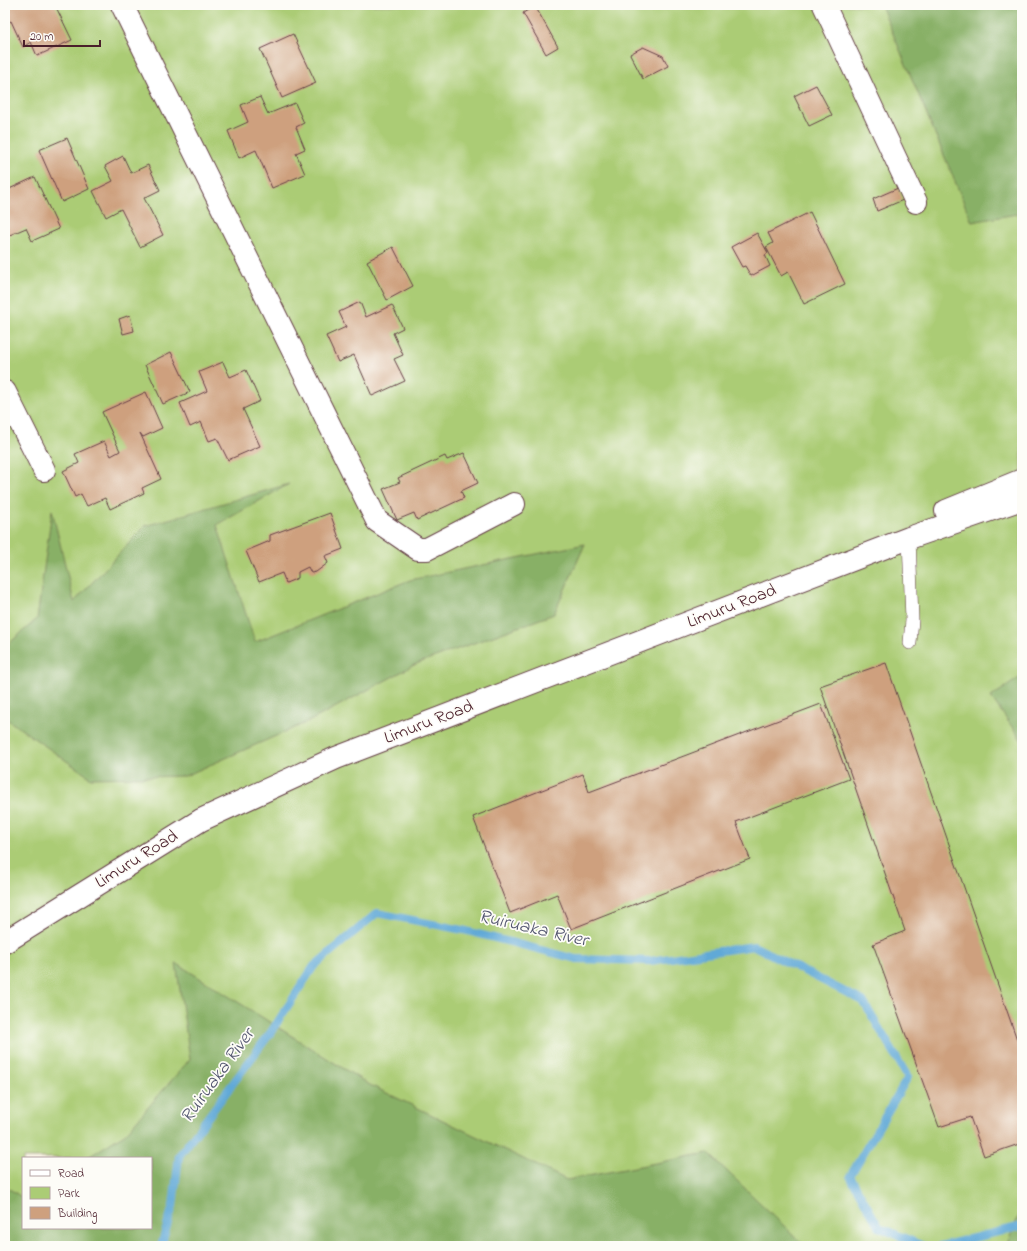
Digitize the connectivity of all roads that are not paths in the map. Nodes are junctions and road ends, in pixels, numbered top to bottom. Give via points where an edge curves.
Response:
1 (122, 5) edge
2 (824, 5) edge
3 (916, 202) dead end
4 (5, 392) edge
5 (44, 470) dead end
6 (1022, 480) edge
7 (1022, 499) edge
8 (514, 504) dead end
9 (909, 538) junction
10 (877, 551) junction
11 (910, 643) dead end
12 (5, 942) edge

1 - 8 main road via 377,521 418,550 427,549
2 - 3 main road
4 - 5 main road
6 - 10 main road, Limuru Road via 900,531
7 - 9 main road, Limuru Road
9 - 10 main road, Limuru Road
9 - 11 lane via 912,620
10 - 12 main road, Limuru Road via 329,761 201,820

